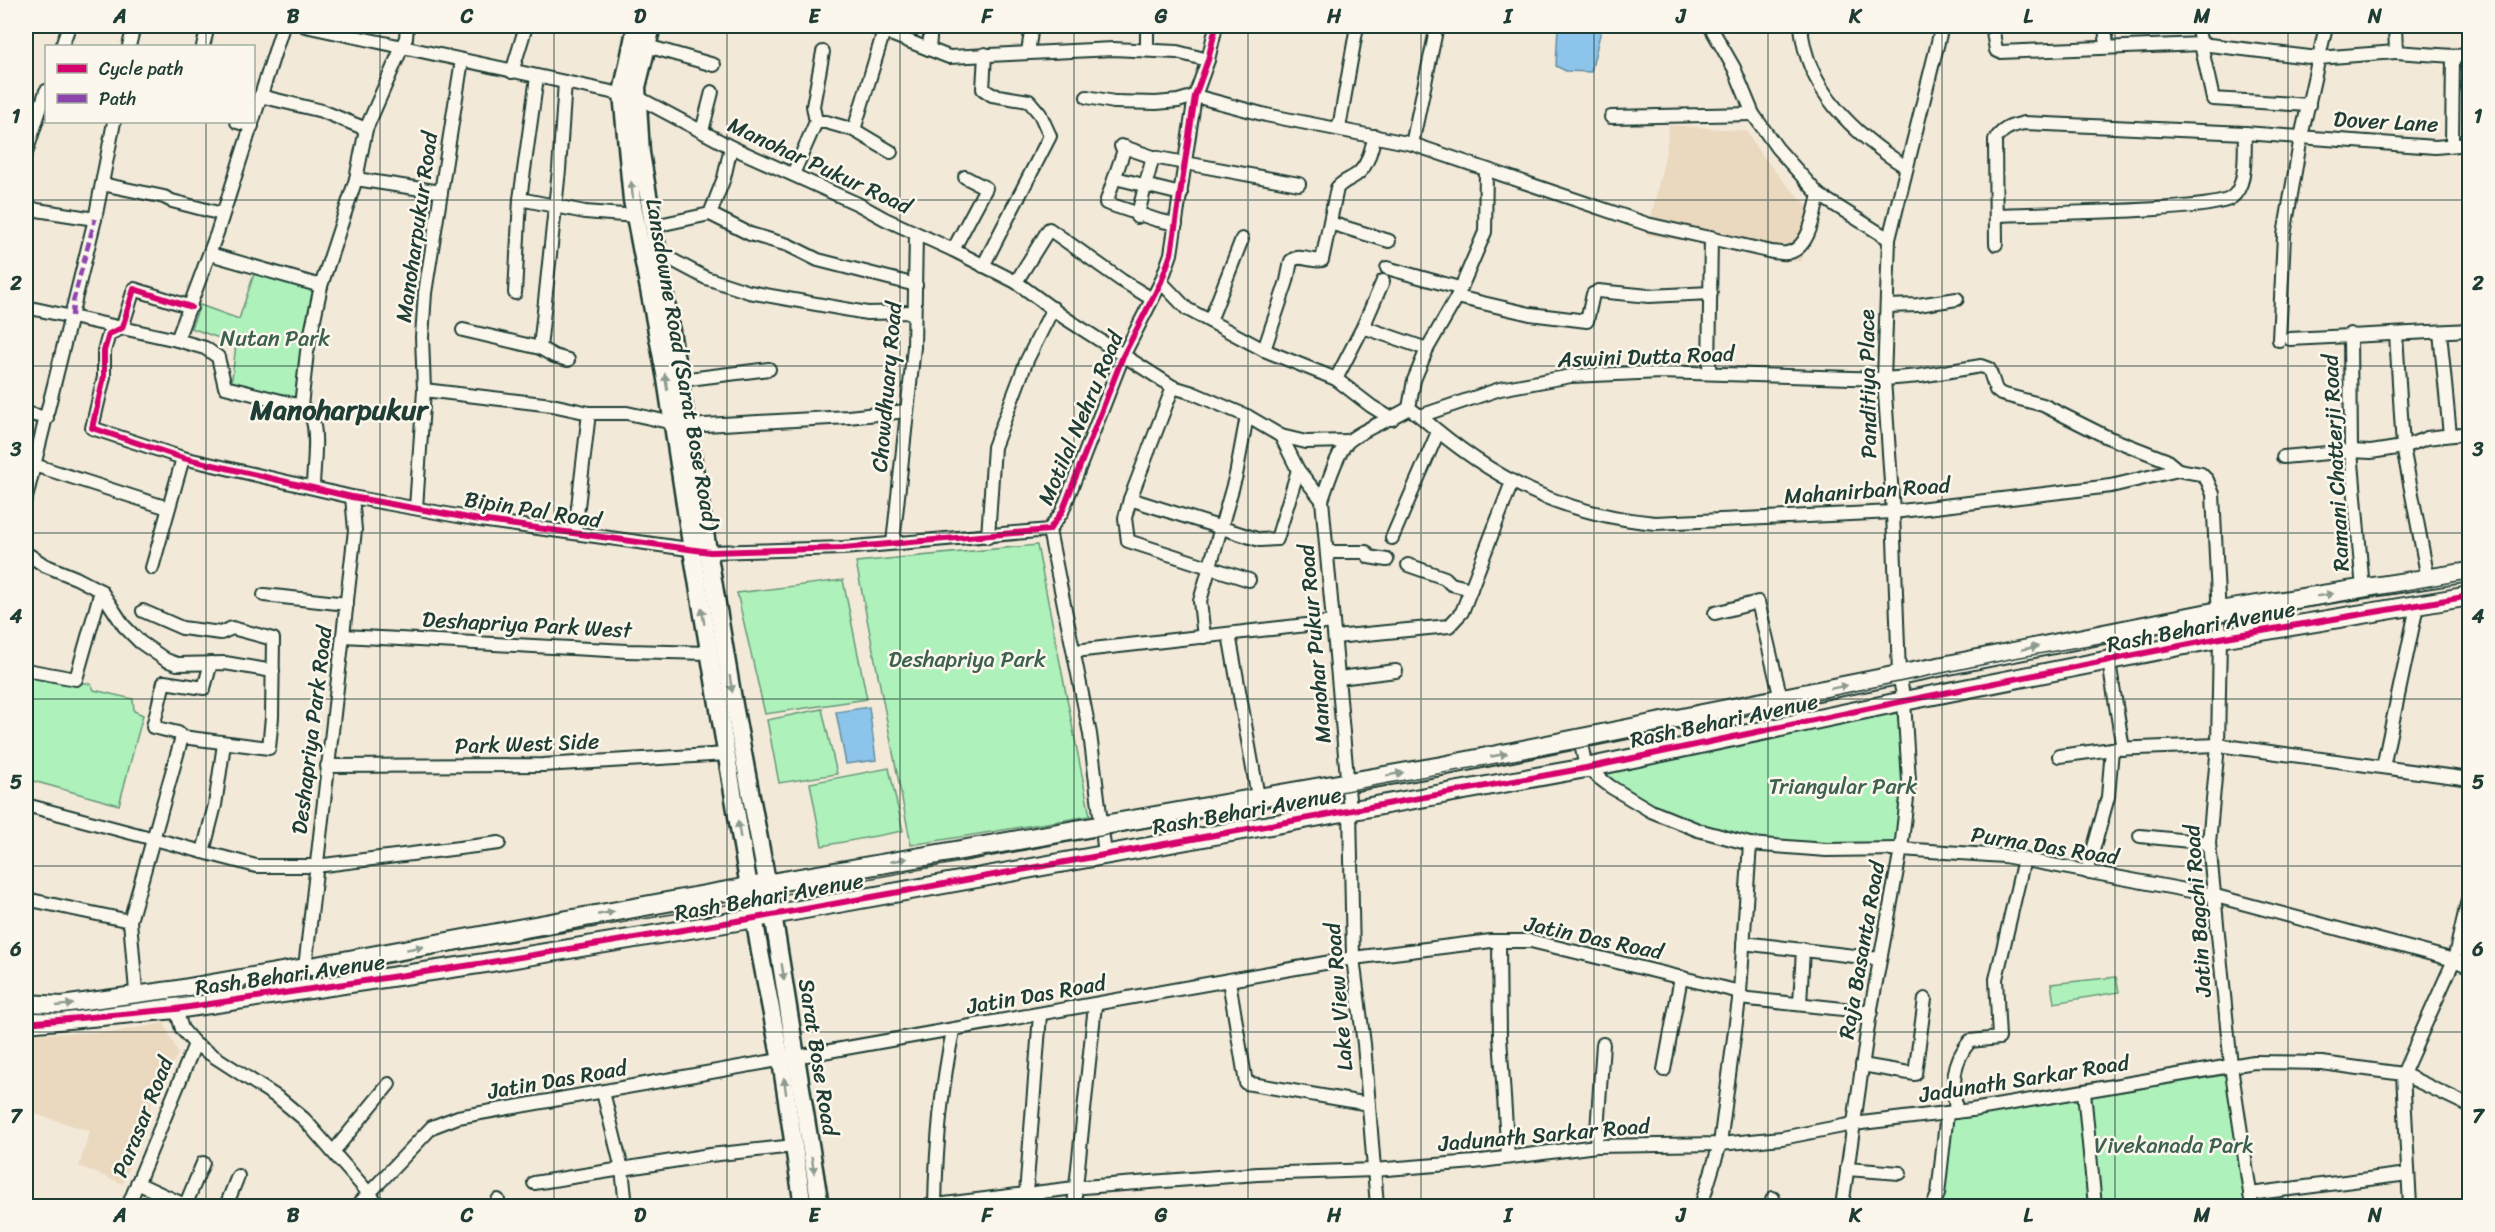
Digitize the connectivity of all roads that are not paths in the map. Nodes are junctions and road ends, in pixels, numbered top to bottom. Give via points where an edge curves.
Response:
1 (69, 26) edge
2 (134, 26) edge
3 (208, 26) edge
4 (283, 26) edge
5 (304, 26) edge
6 (407, 26) edge
7 (526, 26) edge
8 (636, 26) edge
9 (652, 26) edge
10 (870, 26) edge
11 (930, 26) edge
12 (1032, 26) edge
13 (1147, 26) edge
14 (1216, 26) edge
15 (1342, 26) edge
16 (1437, 26) edge
17 (1710, 26) edge
18 (1801, 26) edge
19 (1942, 26) edge
20 (1992, 26) edge
21 (2105, 26) edge
22 (2197, 26) edge
23 (2326, 26) edge
24 (2395, 26) edge
25 (1356, 27) edge
26 (884, 31) junction
27 (2201, 44) junction
28 (62, 45) edge
29 (129, 45) edge
30 (202, 45) edge
31 (647, 46) junction
32 (402, 47) junction
33 (2107, 47) junction
34 (929, 49) junction
35 (1147, 50) junction
36 (824, 52) dead end
37 (1028, 52) junction
38 (2396, 52) junction
39 (985, 54) junction
40 (2469, 55) edge
41 (2453, 56) junction
42 (2318, 58) junction
43 (462, 60) junction
44 (1208, 60) junction
45 (714, 64) dead end
46 (512, 72) junction
47 (537, 77) junction
48 (565, 82) junction
49 (712, 92) dead end
50 (622, 93) junction
51 (45, 94) edge
52 (260, 96) junction
53 (1195, 96) junction
54 (1087, 97) dead end
55 (639, 98) junction
56 (2309, 105) junction
57 (1753, 114) junction
58 (255, 115) edge
59 (1611, 117) dead end
60 (816, 122) junction
61 (114, 123) edge
62 (241, 123) edge
63 (253, 123) edge
64 (252, 126) junction
65 (1339, 128) junction
66 (366, 129) junction
67 (854, 130) junction
68 (702, 131) junction
69 (2245, 133) junction
70 (1375, 136) junction
71 (2301, 137) junction
72 (1412, 144) junction
73 (2469, 144) edge
74 (2452, 145) junction
75 (731, 147) junction
76 (891, 152) dead end
77 (26, 153) edge
78 (1153, 157) junction
79 (1186, 163) junction
80 (1906, 167) junction
81 (1486, 171) junction
82 (793, 174) junction
83 (965, 177) dead end
84 (1115, 178) junction
85 (357, 179) junction
86 (102, 184) junction
87 (1299, 184) dead end
88 (1146, 187) junction
89 (441, 192) junction
90 (1181, 194) junction
91 (1819, 195) junction
92 (520, 199) junction
93 (555, 205) junction
94 (26, 206) edge
95 (222, 214) junction
96 (710, 214) junction
97 (1996, 215) junction
98 (636, 216) junction
99 (1137, 216) junction
100 (95, 219) junction
101 (1330, 223) junction
102 (1176, 224) junction
103 (654, 226) junction
104 (916, 234) junction
105 (1711, 237) junction
106 (1242, 239) dead end
107 (1889, 239) junction
108 (1389, 241) dead end
109 (1995, 244) dead end
110 (953, 250) junction
111 (659, 253) junction
112 (210, 254) junction
113 (983, 266) junction
114 (1387, 268) dead end
115 (1383, 281) dead end
116 (1016, 282) junction
117 (1161, 282) junction
118 (916, 285) junction
119 (321, 286) junction
120 (1458, 292) junction
121 (515, 293) dead end
122 (1711, 293) junction
123 (1152, 299) junction
124 (1957, 299) dead end
125 (1887, 306) junction
126 (26, 307) edge
127 (191, 307) junction
128 (1053, 308) junction
129 (914, 312) junction
130 (72, 316) junction
131 (1210, 321) junction
132 (1363, 327) junction
133 (122, 328) junction
134 (463, 330) dead end
135 (2469, 330) edge
136 (2440, 332) junction
137 (2350, 334) junction
138 (2396, 334) junction
139 (177, 340) junction
140 (540, 348) junction
141 (1427, 349) junction
142 (1264, 350) junction
143 (1123, 356) junction
144 (568, 360) dead end
145 (769, 369) dead end
146 (1709, 373) junction
147 (1336, 379) junction
148 (1884, 379) junction
149 (681, 380) junction
150 (1173, 387) junction
151 (424, 390) junction
152 (301, 406) junction
153 (1409, 408) junction
154 (907, 411) junction
155 (26, 413) edge
156 (589, 413) junction
157 (1247, 416) junction
158 (1420, 416) junction
159 (47, 418) junction
160 (1392, 419) junction
161 (679, 425) junction
162 (1438, 432) junction
163 (2469, 433) edge
164 (2450, 435) junction
165 (1281, 436) junction
166 (1348, 441) junction
167 (2403, 447) junction
168 (2351, 451) junction
169 (2283, 457) dead end
170 (183, 458) junction
171 (34, 465) junction
172 (1298, 470) junction
173 (2178, 470) junction
174 (1512, 482) junction
175 (313, 487) junction
176 (352, 497) junction
177 (26, 498) edge
178 (1130, 499) junction
179 (1322, 500) junction
180 (168, 508) junction
181 (416, 508) junction
182 (1893, 512) junction
183 (1221, 529) junction
184 (1049, 530) junction
185 (575, 532) junction
186 (988, 537) junction
187 (1392, 538) dead end
188 (893, 543) junction
189 (692, 550) junction
190 (710, 552) junction
191 (1327, 552) junction
192 (26, 553) edge
193 (1387, 560) dead end
194 (1408, 565) dead end
195 (1209, 566) junction
196 (152, 568) dead end
197 (2469, 572) edge
198 (2428, 579) junction
199 (1249, 580) dead end
200 (1471, 589) junction
201 (2363, 589) junction
202 (101, 591) junction
203 (264, 595) dead end
204 (2469, 596) edge
205 (347, 604) junction
206 (2417, 606) junction
207 (143, 611) dead end
208 (2219, 611) junction
209 (1715, 613) dead end
210 (1333, 622) junction
211 (1229, 634) junction
212 (343, 636) junction
213 (1204, 637) junction
214 (1335, 637) junction
215 (2220, 638) junction
216 (1075, 651) junction
217 (709, 653) junction
218 (2109, 662) junction
219 (211, 663) junction
220 (26, 669) edge
221 (273, 671) junction
222 (1396, 671) dead end
223 (1899, 674) junction
224 (1339, 678) junction
225 (1781, 699) junction
226 (1904, 701) junction
227 (182, 737) junction
228 (1580, 739) junction
229 (224, 744) junction
230 (2218, 745) junction
231 (2118, 749) junction
232 (727, 754) junction
233 (2059, 756) dead end
234 (327, 766) junction
235 (2383, 767) junction
236 (1586, 768) junction
237 (2469, 779) edge
238 (1347, 783) junction
239 (1258, 797) junction
240 (26, 809) edge
241 (1350, 810) junction
242 (1101, 824) junction
243 (2140, 836) dead end
244 (152, 839) junction
245 (499, 843) dead end
246 (2209, 843) junction
247 (1750, 844) junction
248 (1901, 849) junction
249 (203, 852) junction
250 (1105, 854) junction
251 (2024, 860) junction
252 (316, 866) junction
253 (2087, 872) junction
254 (767, 884) junction
255 (749, 887) junction
256 (2469, 891) edge
257 (2212, 895) junction
258 (26, 900) edge
259 (773, 914) junction
260 (755, 918) junction
261 (130, 921) junction
262 (480, 936) junction
263 (1499, 941) junction
264 (1743, 943) junction
265 (1803, 949) junction
266 (1353, 958) junction
267 (1880, 959) junction
268 (2454, 960) junction
269 (485, 963) junction
270 (2469, 967) edge
271 (305, 968) junction
272 (1682, 977) junction
273 (1229, 981) junction
274 (171, 991) junction
275 (136, 995) junction
276 (1739, 995) junction
277 (1925, 999) dead end
278 (26, 1004) edge
279 (1800, 1004) junction
280 (1095, 1005) junction
281 (176, 1010) junction
282 (1871, 1012) junction
283 (138, 1014) junction
284 (1040, 1015) junction
285 (26, 1023) edge
286 (953, 1031) junction
287 (195, 1044) junction
288 (1603, 1044) dead end
289 (789, 1060) junction
290 (1862, 1065) junction
291 (2231, 1066) junction
292 (1664, 1070) dead end
293 (2403, 1074) junction
294 (389, 1084) dead end
295 (603, 1092) junction
296 (2084, 1092) junction
297 (1368, 1104) junction
298 (2469, 1106) edge
299 (1952, 1112) junction
300 (1853, 1124) junction
301 (1720, 1144) junction
302 (794, 1146) junction
303 (1596, 1146) junction
304 (333, 1152) junction
305 (1508, 1157) junction
306 (203, 1163) dead end
307 (622, 1169) junction
308 (1847, 1169) junction
309 (1374, 1170) junction
310 (1900, 1173) dead end
311 (2408, 1174) junction
312 (238, 1176) dead end
313 (137, 1183) junction
314 (534, 1183) dead end
315 (1075, 1188) junction
316 (1026, 1194) junction
317 (369, 1196) junction
318 (2251, 1200) edge
319 (128, 1206) edge
320 (186, 1206) edge
321 (226, 1206) edge
322 (357, 1206) edge
323 (380, 1206) edge
324 (626, 1206) edge
325 (803, 1206) edge
326 (820, 1206) edge
327 (931, 1206) edge
328 (1074, 1206) edge
329 (1377, 1206) edge
330 (1701, 1206) edge
331 (1842, 1206) edge
332 (1933, 1206) edge
333 (2095, 1206) edge
334 (2410, 1206) edge

1 - 28 street
2 - 29 street
3 - 30 street
4 - 52 street
5 - 32 street, Manohar Pukur Road
6 - 32 street
7 - 46 street
8 - 50 main road, Lansdowne Road (Sarat Bose Road)
9 - 31 main road, Lansdowne Road (Sarat Bose Road)
10 - 26 street
11 - 34 street
12 - 37 street
13 - 35 street
14 - 44 street, Motilal Nehru Road
15 - 25 street
16 - 72 street
17 - 57 street via 1734,68
18 - 80 street via 1803,48 1831,103 1874,147
19 - 80 street, Panditiya Place
20 - 33 street via 1996,50 2000,52
21 - 33 street
22 - 27 street
23 - 42 street
24 - 38 street
25 - 65 street
26 - 34 street
26 - 67 street
27 - 33 street
27 - 42 street
27 - 56 street via 2213,99
31 - 45 street
31 - 55 main road, Lansdowne Road (Sarat Bose Road)
32 - 43 street, Manohar Pukur Road
32 - 66 street
34 - 39 street via 949,57
35 - 37 street
35 - 44 street via 1178,52
36 - 60 street via 813,106
37 - 39 street
38 - 41 street
38 - 42 street
39 - 113 street via 983,89 992,95 1029,101 1050,136
40 - 41 street
41 - 74 street
42 - 56 street
43 - 46 street, Manohar Pukur Road
43 - 89 street, Manoharpukur Road
44 - 53 street, Motilal Nehru Road
46 - 47 street, Manohar Pukur Road
47 - 48 street, Manohar Pukur Road
47 - 92 street
48 - 50 street, Manohar Pukur Road
48 - 93 street
49 - 68 street
50 - 55 street, Manohar Pukur Road
98 -> 50 main road, Lansdowne Road (Sarat Bose Road)
51 - 77 street
52 - 58 street
52 - 66 street via 322,111
53 - 54 street via 1156,103
53 - 65 street via 1266,115
53 - 79 street, Motilal Nehru Road
55 - 68 street, Manohar Pukur Road
55 - 103 main road, Lansdowne Road (Sarat Bose Road) via 641,153
56 - 71 street
57 - 59 street
57 - 91 street
60 - 67 street
60 - 82 street
61 - 86 street
62 - 64 street
63 - 64 street
64 - 95 street
65 - 70 street
66 - 85 street
67 - 76 street
68 - 75 street, Manohar Pukur Road
69 - 71 street, Dover Lane
69 - 97 street via 2240,188 2231,199 2216,204
69 - 97 street, Dover Lane via 2024,123 2008,127 1995,140
70 - 72 street
70 - 101 street via 1365,167 1337,188
71 - 74 street, Dover Lane
71 - 137 street via 2282,250 2284,340
72 - 81 street
73 - 74 street, Dover Lane
75 - 82 street, Manohar Pukur Road
75 - 96 street
78 - 79 street
78 - 84 street via 1123,147
78 - 88 street
79 - 87 street
79 - 90 street, Motilal Nehru Road
80 - 107 street, Panditiya Place
81 - 105 street via 1647,224
81 - 120 street via 1485,232
82 - 104 street, Manohar Pukur Road
83 - 110 street via 986,188
84 - 88 street
84 - 99 street via 1106,203
85 - 89 street
85 - 119 street
86 - 95 street
86 - 100 street
88 - 90 street
88 - 99 street
89 - 151 street, Manoharpukur Road via 425,293
90 - 102 street, Motilal Nehru Road
91 - 105 street via 1807,236 1798,249 1787,253
91 - 107 street
92 - 93 street
92 - 121 street
93 - 98 street
93 - 140 street
94 - 100 street
95 - 112 street
96 - 103 street
96 - 118 street via 818,260
97 - 109 street, Dover Lane
161 -> 98 main road, Lansdowne Road (Sarat Bose Road)
99 - 102 street
100 - 130 street
101 - 108 street
101 - 142 street via 1322,260 1298,257 1291,261
102 - 117 street, Motilal Nehru Road
103 - 111 main road, Lansdowne Road (Sarat Bose Road)
104 - 110 street, Manohar Pukur Road
104 - 118 street, Chowdhuary Road
105 - 122 street
106 - 131 street
107 - 125 street, Panditiya Place
110 - 113 street, Manohar Pukur Road
111 - 129 street via 706,278 749,292 867,313
111 - 149 main road, Lansdowne Road (Sarat Bose Road)
112 - 119 street
112 - 127 street
113 - 116 street, Manohar Pukur Road
114 - 120 street
115 - 132 street
116 - 123 street via 1048,229
116 - 128 street, Manohar Pukur Road
117 - 123 street, Motilal Nehru Road
117 - 131 street via 1187,309
118 - 129 street, Chowdhuary Road
119 - 152 street
120 - 122 street via 1530,314 1587,321 1596,293
120 - 141 street
122 - 146 street
123 - 143 street, Motilal Nehru Road
124 - 125 street
125 - 148 street, Panditiya Place
126 - 130 street
127 - 133 street via 134,289
127 - 139 street
128 - 143 street, Manohar Pukur Road
128 - 186 street via 1027,360 994,447
129 - 154 street, Chowdhuary Road
130 - 133 street
130 - 159 street
131 - 142 street
132 - 141 street
132 - 147 street
133 - 139 street
133 - 170 street, Bipin Pal Road via 109,334 92,428
134 - 140 street
135 - 136 street
136 - 138 street
136 - 164 street
137 - 138 street
137 - 168 street, Ramani Chatterji Road
138 - 167 street
139 - 152 street via 214,353 221,363 225,387
140 - 144 street
141 - 153 street via 1414,380
142 - 147 street
143 - 150 street, Manohar Pukur Road
143 - 184 street, Motilal Nehru Road via 1062,512
145 - 149 street
146 - 148 street, Aswini Dutta Road
146 - 158 street, Aswini Dutta Road via 1571,376 1500,389
147 - 160 street
148 - 173 street, Aswini Dutta Road via 1985,366 2001,394 2043,405 2107,437 2166,460
148 - 182 street, Panditiya Place
149 - 161 main road, Lansdowne Road (Sarat Bose Road)
150 - 157 street, Manohar Pukur Road
150 - 178 street
151 - 156 street
151 - 181 street, Manoharpukur Road
152 - 175 street via 312,416 314,427
153 - 158 street
153 - 160 street
154 - 161 street
154 - 188 street, Chowdhuary Road
155 - 159 street
156 - 161 street via 627,413
156 - 185 street
157 - 165 street, Manohar Pukur Road
157 - 183 street
158 - 162 street, Mahanirban Road
159 - 171 street
160 - 166 street
161 - 189 main road, Lansdowne Road (Sarat Bose Road)
161 - 190 main road, Lansdowne Road (Sarat Bose Road)
162 - 174 street, Mahanirban Road
162 - 187 street
163 - 164 street
164 - 167 street
165 - 166 street via 1306,442
165 - 172 street
166 - 179 street
167 - 168 street
167 - 198 street
168 - 169 street
168 - 201 street, Ramani Chatterji Road
170 - 175 street, Bipin Pal Road
170 - 180 street
171 - 177 street
171 - 180 street
172 - 179 street
172 - 183 street via 1276,539 1260,540
173 - 182 street, Mahanirban Road via 2111,486
173 - 208 street via 2201,474 2213,494
174 - 182 street, Mahanirban Road via 1582,511 1655,523
174 - 200 street
175 - 176 street, Bipin Pal Road
176 - 181 street, Bipin Pal Road
176 - 205 street, Deshapriya Park Road via 355,530
178 - 183 street
178 - 195 street via 1125,524 1128,541
179 - 191 street, Manohar Pukur Road
180 - 196 street
181 - 185 street, Bipin Pal Road
182 - 223 street, Panditiya Place
183 - 195 street
184 - 186 street, Motilal Nehru Road
184 - 216 street
185 - 189 street, Bipin Pal Road
186 - 188 street, Motilal Nehru Road
188 - 190 street, Motilal Nehru Road
189 - 190 street, Bipin Pal Road
217 -> 189 main road, Lansdowne Road (Sarat Bose Road)
190 -> 254 main road, Lansdowne Road (Sarat Bose Road)
191 - 193 street via 1366,552 1369,557
191 - 210 street, Manohar Pukur Road
192 - 202 street
194 - 200 street
195 - 199 street
195 - 213 street via 1200,601
197 - 198 main road, Rash Behari Avenue
198 - 201 main road, Rash Behari Avenue
200 - 214 street via 1462,612 1449,626
208 -> 201 main road, Rash Behari Avenue
202 - 219 street via 124,626 166,660 177,664
202 - 220 street via 76,679
203 - 205 street
204 - 206 main road, Rash Behari Avenue
205 - 212 street, Deshapriya Park Road
206 - 215 main road, Rash Behari Avenue
206 - 235 street
207 - 221 street via 182,628 221,633 232,628 273,639
208 - 215 street, Jatin Bagchi Road
223 -> 208 main road, Rash Behari Avenue
209 - 225 street via 1758,602
210 - 211 street
210 - 214 street, Manohar Pukur Road
211 - 213 street
211 - 239 street
212 - 217 street, Deshapriya Park West
212 - 234 street, Deshapriya Park Road
213 - 216 street
214 - 224 street, Manohar Pukur Road
215 - 218 main road, Rash Behari Avenue
215 - 230 street, Jatin Bagchi Road
216 - 242 street
217 - 232 main road, Lansdowne Road (Sarat Bose Road)
218 - 226 main road, Rash Behari Avenue
218 - 231 street
219 - 221 street
219 - 227 street via 204,688 164,682 153,727
221 - 229 street via 269,748
222 - 224 street
225 -> 223 main road, Rash Behari Avenue
223 - 226 street, Raja Basanta Road
224 - 238 street, Manohar Pukur Road
225 - 228 main road, Rash Behari Avenue
226 - 236 main road, Rash Behari Avenue
226 - 248 street, Raja Basanta Road via 1909,781
227 - 229 street
227 - 244 street
228 - 236 street
238 -> 228 main road, Rash Behari Avenue
229 - 249 street
230 - 231 street
230 - 235 street
230 - 246 street, Jatin Bagchi Road
231 - 233 street
231 - 253 street
232 - 234 street, Park West Side via 543,765
255 -> 232 main road, Lansdowne Road (Sarat Bose Road)
234 - 252 street, Deshapriya Park Road
235 - 237 street
236 - 241 main road, Rash Behari Avenue
236 - 247 street, Purna Das Road via 1651,811 1698,830
238 - 239 main road, Rash Behari Avenue
238 - 241 street, Lake View Road
239 - 242 main road, Rash Behari Avenue
240 - 244 street
241 - 250 main road, Rash Behari Avenue
241 - 266 street, Lake View Road
242 - 250 street
254 -> 242 main road, Rash Behari Avenue
243 - 246 street
244 - 249 street
244 - 261 street
245 - 252 street
246 - 257 street, Jatin Bagchi Road
247 - 248 street, Purna Das Road via 1826,850
247 - 264 street
248 - 251 street, Purna Das Road
248 - 267 street, Raja Basanta Road
249 - 252 street via 256,866
250 - 259 main road, Rash Behari Avenue
251 - 253 street, Purna Das Road
251 - 299 street via 1996,979 1999,1038 1970,1041 1958,1055
252 - 271 street, Deshapriya Park Road
253 - 257 street, Purna Das Road
254 - 255 main road, Rash Behari Avenue
254 - 259 main road, Lansdowne Road (Sarat Bose Road)
255 - 260 main road, Lansdowne Road (Sarat Bose Road)
262 -> 255 main road, Rash Behari Avenue
256 - 268 street
257 - 268 street, Purna Das Road
257 - 291 street, Jatin Bagchi Road
258 - 261 street
259 - 260 main road, Rash Behari Avenue
259 -> 289 main road, Sarat Bose Road
260 - 269 main road, Rash Behari Avenue
260 - 289 main road, Lansdowne Road (Sarat Bose Road)
261 - 275 street
262 - 269 main road
271 -> 262 main road, Rash Behari Avenue
263 - 266 street, Jatin Das Road
263 - 272 street, Jatin Das Road via 1552,945
263 - 305 street
264 - 265 street
264 - 276 street
265 - 267 street
265 - 279 street
266 - 273 street, Jatin Das Road
266 - 297 street, Lake View Road
267 - 282 street, Raja Basanta Road
268 - 270 street, Purna Das Road
268 - 293 street
269 - 281 main road, Rash Behari Avenue
271 - 274 main road, Rash Behari Avenue
272 - 276 street, Jatin Das Road
272 - 292 street
273 - 280 street, Jatin Das Road
273 - 297 street via 1246,1083
274 - 275 main road, Rash Behari Avenue
274 - 281 street
278 -> 275 main road, Rash Behari Avenue via 62,1006
275 - 283 street
276 - 279 street, Jatin Das Road
276 - 301 street
277 - 290 street via 1915,1074
279 - 282 street, Jatin Das Road
280 - 284 street, Jatin Das Road
280 - 315 street
281 - 283 main road, Rash Behari Avenue
281 - 287 street via 182,1029
282 - 290 street, Raja Basanta Road
283 - 285 main road, Rash Behari Avenue
284 - 286 street, Jatin Das Road
284 - 316 street
286 - 289 street, Jatin Das Road
286 - 327 street
287 - 304 street via 280,1099
287 - 313 street, Parasar Road
288 - 303 street
289 - 295 street, Jatin Das Road
302 -> 289 main road, Lansdowne Road (Sarat Bose Road)
289 -> 326 main road, Sarat Bose Road
290 - 300 street, Raja Basanta Road
291 - 293 street, Jadunath Sarkar Road via 2254,1062 2322,1063
291 - 296 street, Jadunath Sarkar Road
291 - 318 street, Jatin Bagchi Road
293 - 298 street, Jadunath Sarkar Road
293 - 311 street
294 - 304 street
295 - 307 street
295 - 317 street, Jatin Das Road via 458,1117 432,1127
296 - 299 street, Jadunath Sarkar Road
296 - 333 street
297 - 309 street, Lake View Road
299 - 300 street, Jadunath Sarkar Road
299 - 332 street
300 - 301 street, Jadunath Sarkar Road via 1782,1138
300 - 308 street, Raja Basanta Road
301 - 303 street, Jadunath Sarkar Road
301 - 330 street
302 - 307 street
302 - 325 main road, Lansdowne Road (Sarat Bose Road)
303 - 305 street, Jadunath Sarkar Road
304 - 317 street
305 - 309 street, Jadunath Sarkar Road
306 - 320 street
307 - 314 street
307 - 324 street
308 - 310 street
308 - 331 street, Raja Basanta Road
309 - 315 street, Jadunath Sarkar Road
309 - 329 street, Lake View Road
311 - 318 street
311 - 334 street
312 - 321 street
313 - 319 street, Parasar Road
313 - 320 street
315 - 316 street, Jadunath Sarkar Road
315 - 328 street
316 - 327 street, Jadunath Sarkar Road
317 - 322 street, Jatin Das Road
317 - 323 street

